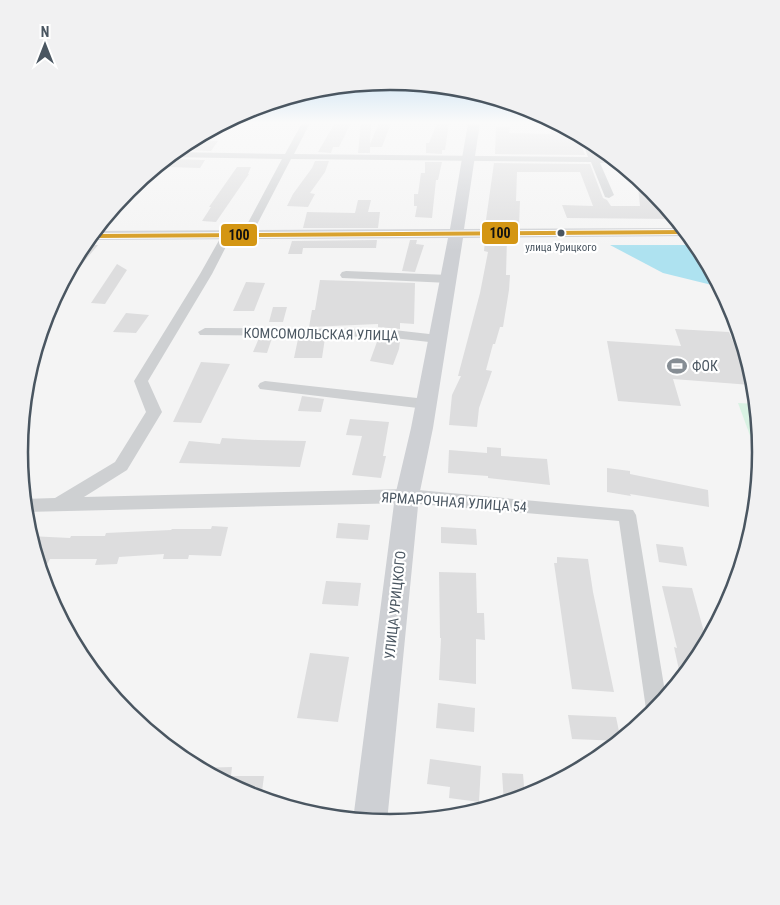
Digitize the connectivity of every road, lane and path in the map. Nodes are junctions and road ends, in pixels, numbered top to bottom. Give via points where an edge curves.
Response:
1 (282, 165) edge
2 (467, 165) edge
3 (597, 165) edge
4 (608, 195) dead end
5 (678, 232) edge
6 (227, 234) junction
7 (247, 234) junction
8 (457, 234) junction
9 (99, 236) edge
10 (346, 275) dead end
11 (449, 279) junction
12 (205, 332) dead end
13 (438, 340) junction
14 (265, 386) dead end
15 (426, 404) junction
16 (407, 496) junction
17 (58, 504) junction
18 (32, 506) edge
19 (656, 699) edge
20 (371, 814) edge

1 - 7 street
2 - 8 street, УЛИЦА УРИЦКОГО
3 - 4 street
5 - 8 street
6 - 7 street
6 - 9 street
6 - 17 street via 141,381 154,412 121,466
7 - 8 street
8 - 11 street, УЛИЦА УРИЦКОГО
10 - 11 street
11 - 13 street, УЛИЦА УРИЦКОГО
12 - 13 street, КОМСОМОЛЬСКАЯ УЛИЦА via 385,333
13 - 15 street, УЛИЦА УРИЦКОГО
14 - 15 street
15 - 16 street, УЛИЦА УРИЦКОГО
16 - 17 street, ЯРМАРОЧНАЯ УЛИЦА 54
16 - 19 street, ЯРМАРОЧНАЯ УЛИЦА 54 via 627,515
16 - 20 street, УЛИЦА УРИЦКОГО
17 - 18 street, ЯРМАРОЧНАЯ УЛИЦА 54

